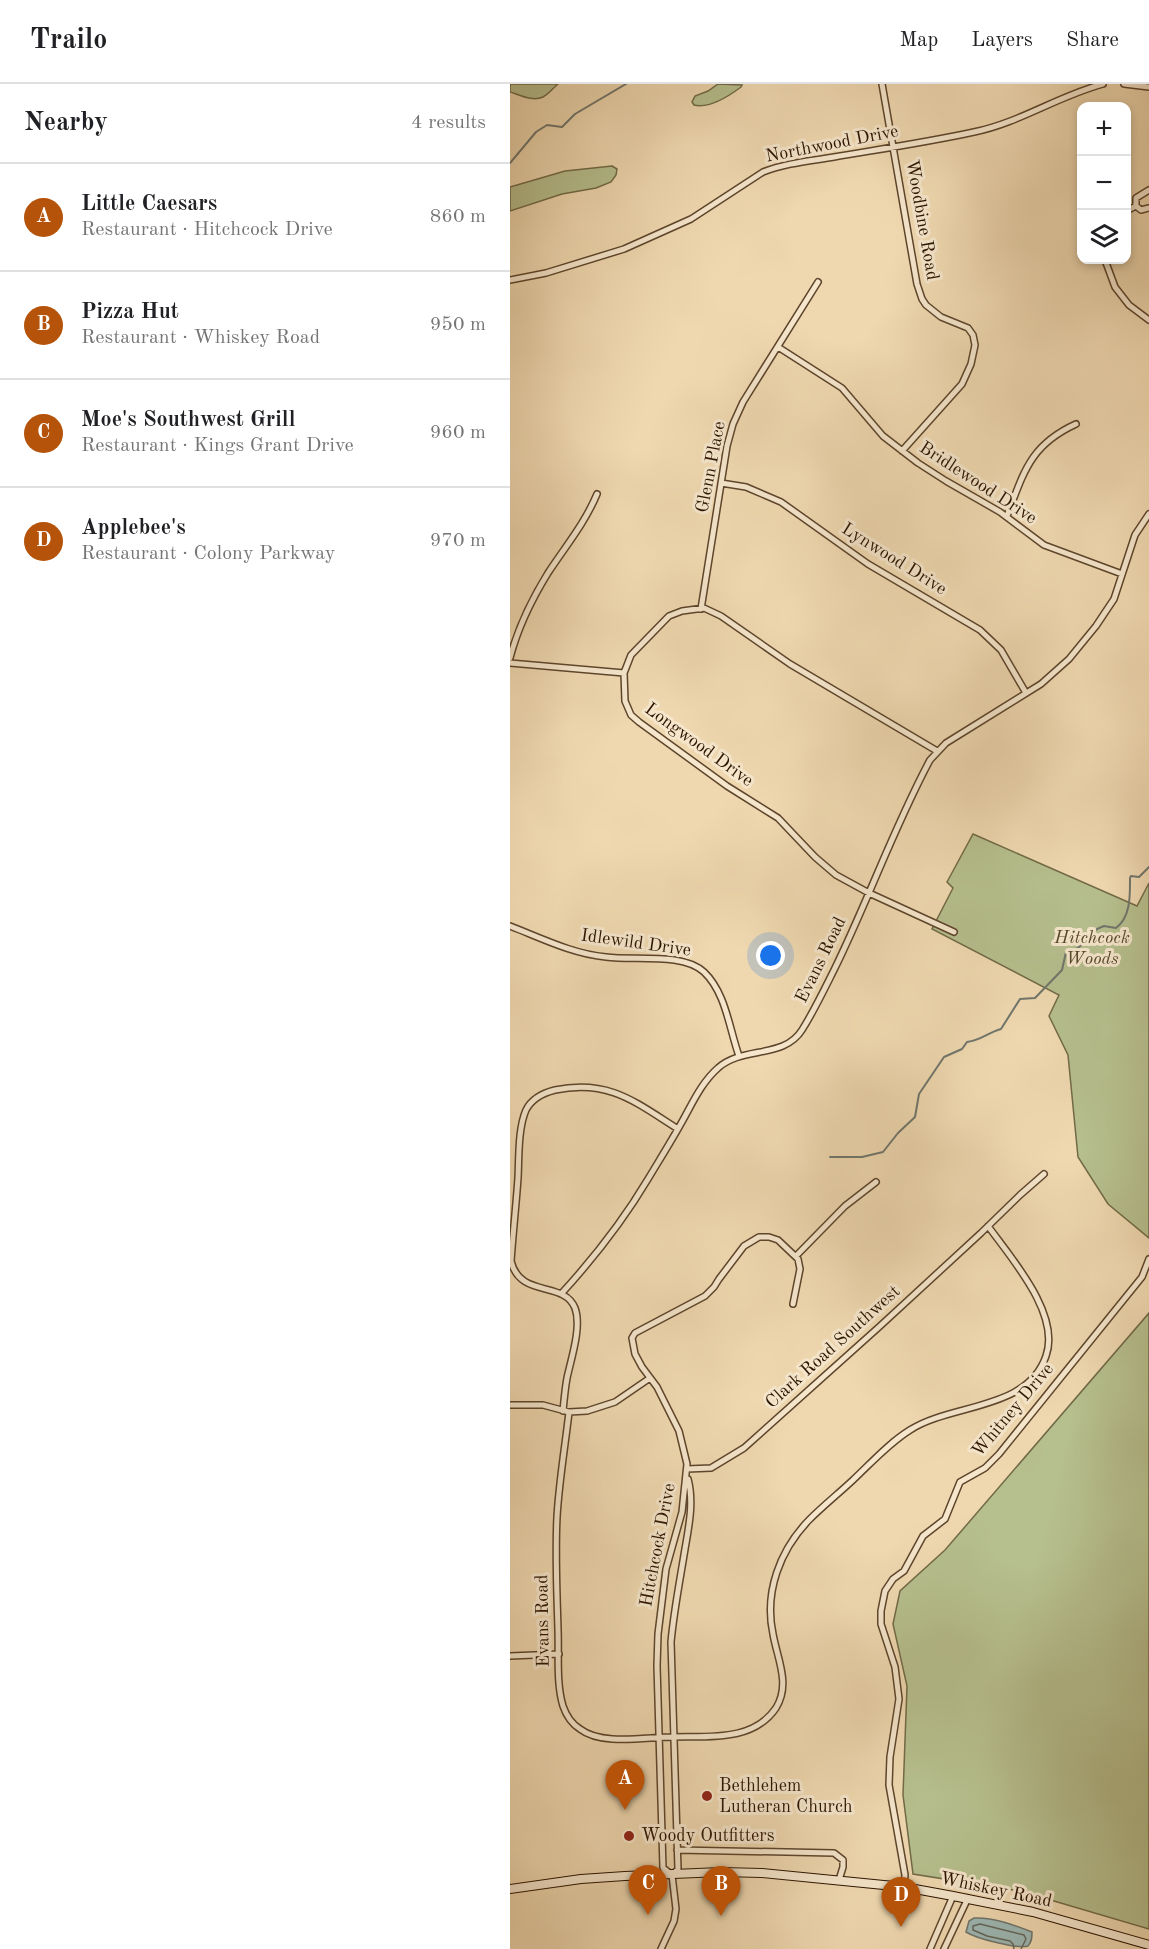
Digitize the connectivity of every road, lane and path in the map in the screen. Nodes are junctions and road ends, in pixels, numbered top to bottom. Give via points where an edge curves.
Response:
1 (882, 84) edge
2 (1103, 84) edge
3 (1124, 84) edge
4 (1149, 87) edge
5 (893, 147) junction
6 (1149, 190) edge
7 (1136, 206) junction
8 (1149, 208) edge
9 (1128, 210) edge
10 (1106, 264) edge
11 (510, 280) edge
12 (818, 282) dead end
13 (1149, 320) edge
14 (778, 347) junction
15 (1076, 424) dead end
16 (902, 452) junction
17 (721, 483) junction
18 (597, 494) dead end
19 (1149, 514) edge
20 (1007, 516) junction
21 (1122, 574) junction
22 (701, 609) junction
23 (510, 658) edge
24 (510, 663) edge
25 (624, 673) junction
26 (1026, 693) junction
27 (937, 751) junction
28 (869, 893) junction
29 (510, 926) edge
30 (954, 932) dead end
31 (739, 1056) junction
32 (678, 1129) junction
33 (1044, 1174) dead end
34 (876, 1182) dead end
35 (512, 1223) edge
36 (988, 1226) junction
37 (796, 1256) junction
38 (1149, 1259) edge
39 (561, 1294) junction
40 (793, 1304) dead end
41 (650, 1378) junction
42 (510, 1404) edge
43 (566, 1411) junction
44 (687, 1472) junction
45 (559, 1654) junction
46 (510, 1656) edge
47 (659, 1737) junction
48 (673, 1737) junction
49 (677, 1850) junction
50 (672, 1875) junction
51 (839, 1880) junction
52 (904, 1887) junction
53 (510, 1889) edge
54 (953, 1896) junction
55 (968, 1898) junction
56 (1149, 1945) edge
57 (1138, 1946) edge
58 (662, 1949) edge
59 (930, 1949) edge
60 (944, 1949) edge

1 - 5 street, Woodbine Road
2 - 5 street, Northwood Drive via 987,129
3 - 4 street
5 - 11 street, Northwood Drive via 773,168 691,219 624,249
5 - 16 street, Woodbine Road via 922,299 941,317 968,328 975,345 962,384
6 - 7 street via 1136,198
7 - 8 street via 1141,210
7 - 9 street
10 - 13 street via 1115,287 1129,305
12 - 14 street, Glenn Place
14 - 16 street, Bridlewood Drive via 839,385 873,426
14 - 17 street, Glenn Place via 738,412
15 - 20 street via 1058,433 1036,453
16 - 20 street, Bridlewood Drive
17 - 22 street, Glenn Place
17 - 26 street, Lynwood Drive via 746,487 780,502 868,564 980,630 1001,651
18 - 23 street via 534,597
19 - 21 street, Evans Road via 1135,535
20 - 21 street, Bridlewood Drive via 1044,544
21 - 26 street, Evans Road via 1114,598 1089,635 1056,672
22 - 25 street via 669,616 631,655
22 - 27 street via 714,612 790,664
24 - 25 street
25 - 28 street, Longwood Drive via 625,701 631,715 727,786 778,818 827,868
26 - 27 street, Evans Road
27 - 28 street, Evans Road via 926,767
28 - 30 street, Longwood Drive
28 - 31 street, Evans Road via 800,1033 775,1049
29 - 31 street, Idlewild Drive via 597,956 681,960 698,967 720,997
31 - 32 street, Evans Road via 711,1074
32 - 35 street via 603,1088 543,1093 528,1106 523,1118
32 - 39 street, Evans Road via 618,1226
33 - 36 street, Clark Road Southwest
34 - 37 street via 845,1206
35 - 39 street via 511,1261 518,1275 530,1285
36 - 44 street, Clark Road Southwest via 744,1448 711,1468
36 - 48 street, Evans Road via 1026,1279 1046,1321 1049,1341 1040,1367 1020,1387 1004,1396 910,1430 812,1517 787,1550 772,1590 771,1623 783,1685 775,1710 756,1726 735,1734
37 - 40 street via 800,1269
37 - 41 street via 774,1238 752,1240 710,1292 635,1333 635,1354
38 - 52 street, Whitney Drive via 1142,1277 999,1454 985,1468 960,1482 945,1519 923,1536 904,1570 885,1591 881,1624 895,1667 899,1699 889,1785
39 - 43 street, Evans Road via 572,1302 577,1319
41 - 43 street via 606,1406
41 - 44 street via 679,1431
42 - 43 street via 543,1405
43 - 45 street, Evans Road via 557,1519
44 - 47 street, Hitchcock Drive via 682,1512 660,1605
44 - 48 street, Hitchcock Drive via 691,1502 672,1642
45 - 46 street
45 - 47 street, Evans Road via 563,1706 579,1729 599,1738
47 - 48 street, Evans Road
47 - 50 street, Hitchcock Drive via 663,1868
48 - 49 street, Hitchcock Drive
49 - 50 street, Hitchcock Drive via 678,1869
49 - 51 street via 834,1853 843,1860
50 - 51 main road, Whiskey Road via 762,1873
50 - 53 main road, Whiskey Road via 581,1879
50 - 58 street via 676,1910
51 - 52 main road, Whiskey Road
52 - 54 main road, Whiskey Road
54 - 55 main road, Whiskey Road
54 - 59 street
55 - 57 main road, Whiskey Road via 1033,1912
55 - 60 street
56 - 57 main road, Whiskey Road

